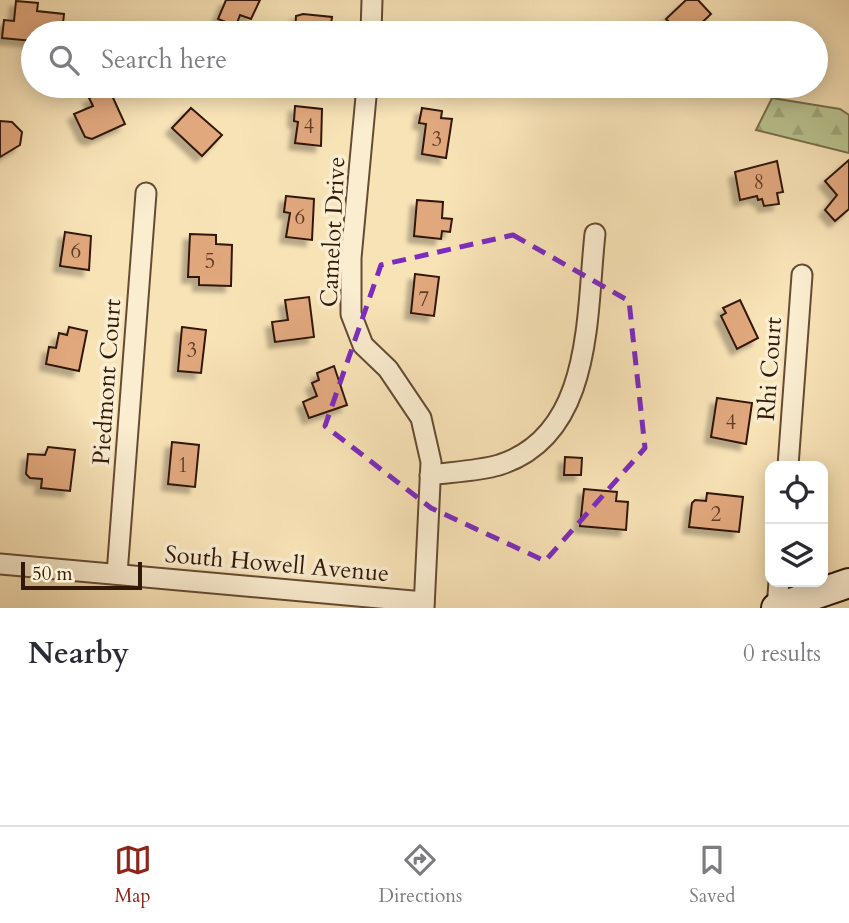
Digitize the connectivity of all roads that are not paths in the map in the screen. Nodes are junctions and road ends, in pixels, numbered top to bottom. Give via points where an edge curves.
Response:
1 (372, 0) edge
2 (371, 21) edge
3 (366, 98) edge
4 (146, 193) dead end
5 (595, 234) dead end
6 (802, 275) dead end
7 (788, 461) edge
8 (430, 475) junction
9 (0, 564) edge
10 (117, 574) junction
11 (849, 583) edge
12 (779, 587) edge
13 (424, 605) edge
14 (777, 608) edge

1 - 2 street
3 - 8 street, Camelot Drive via 351,258 351,314 363,345 388,369 421,418 428,439
4 - 10 street, Piedmont Court
5 - 8 street via 579,376 555,428 499,465
6 - 7 street, Rhi Court
8 - 13 street, Camelot Drive
9 - 10 street, South Howell Avenue
10 - 13 street, South Howell Avenue
11 - 14 street
12 - 14 street

